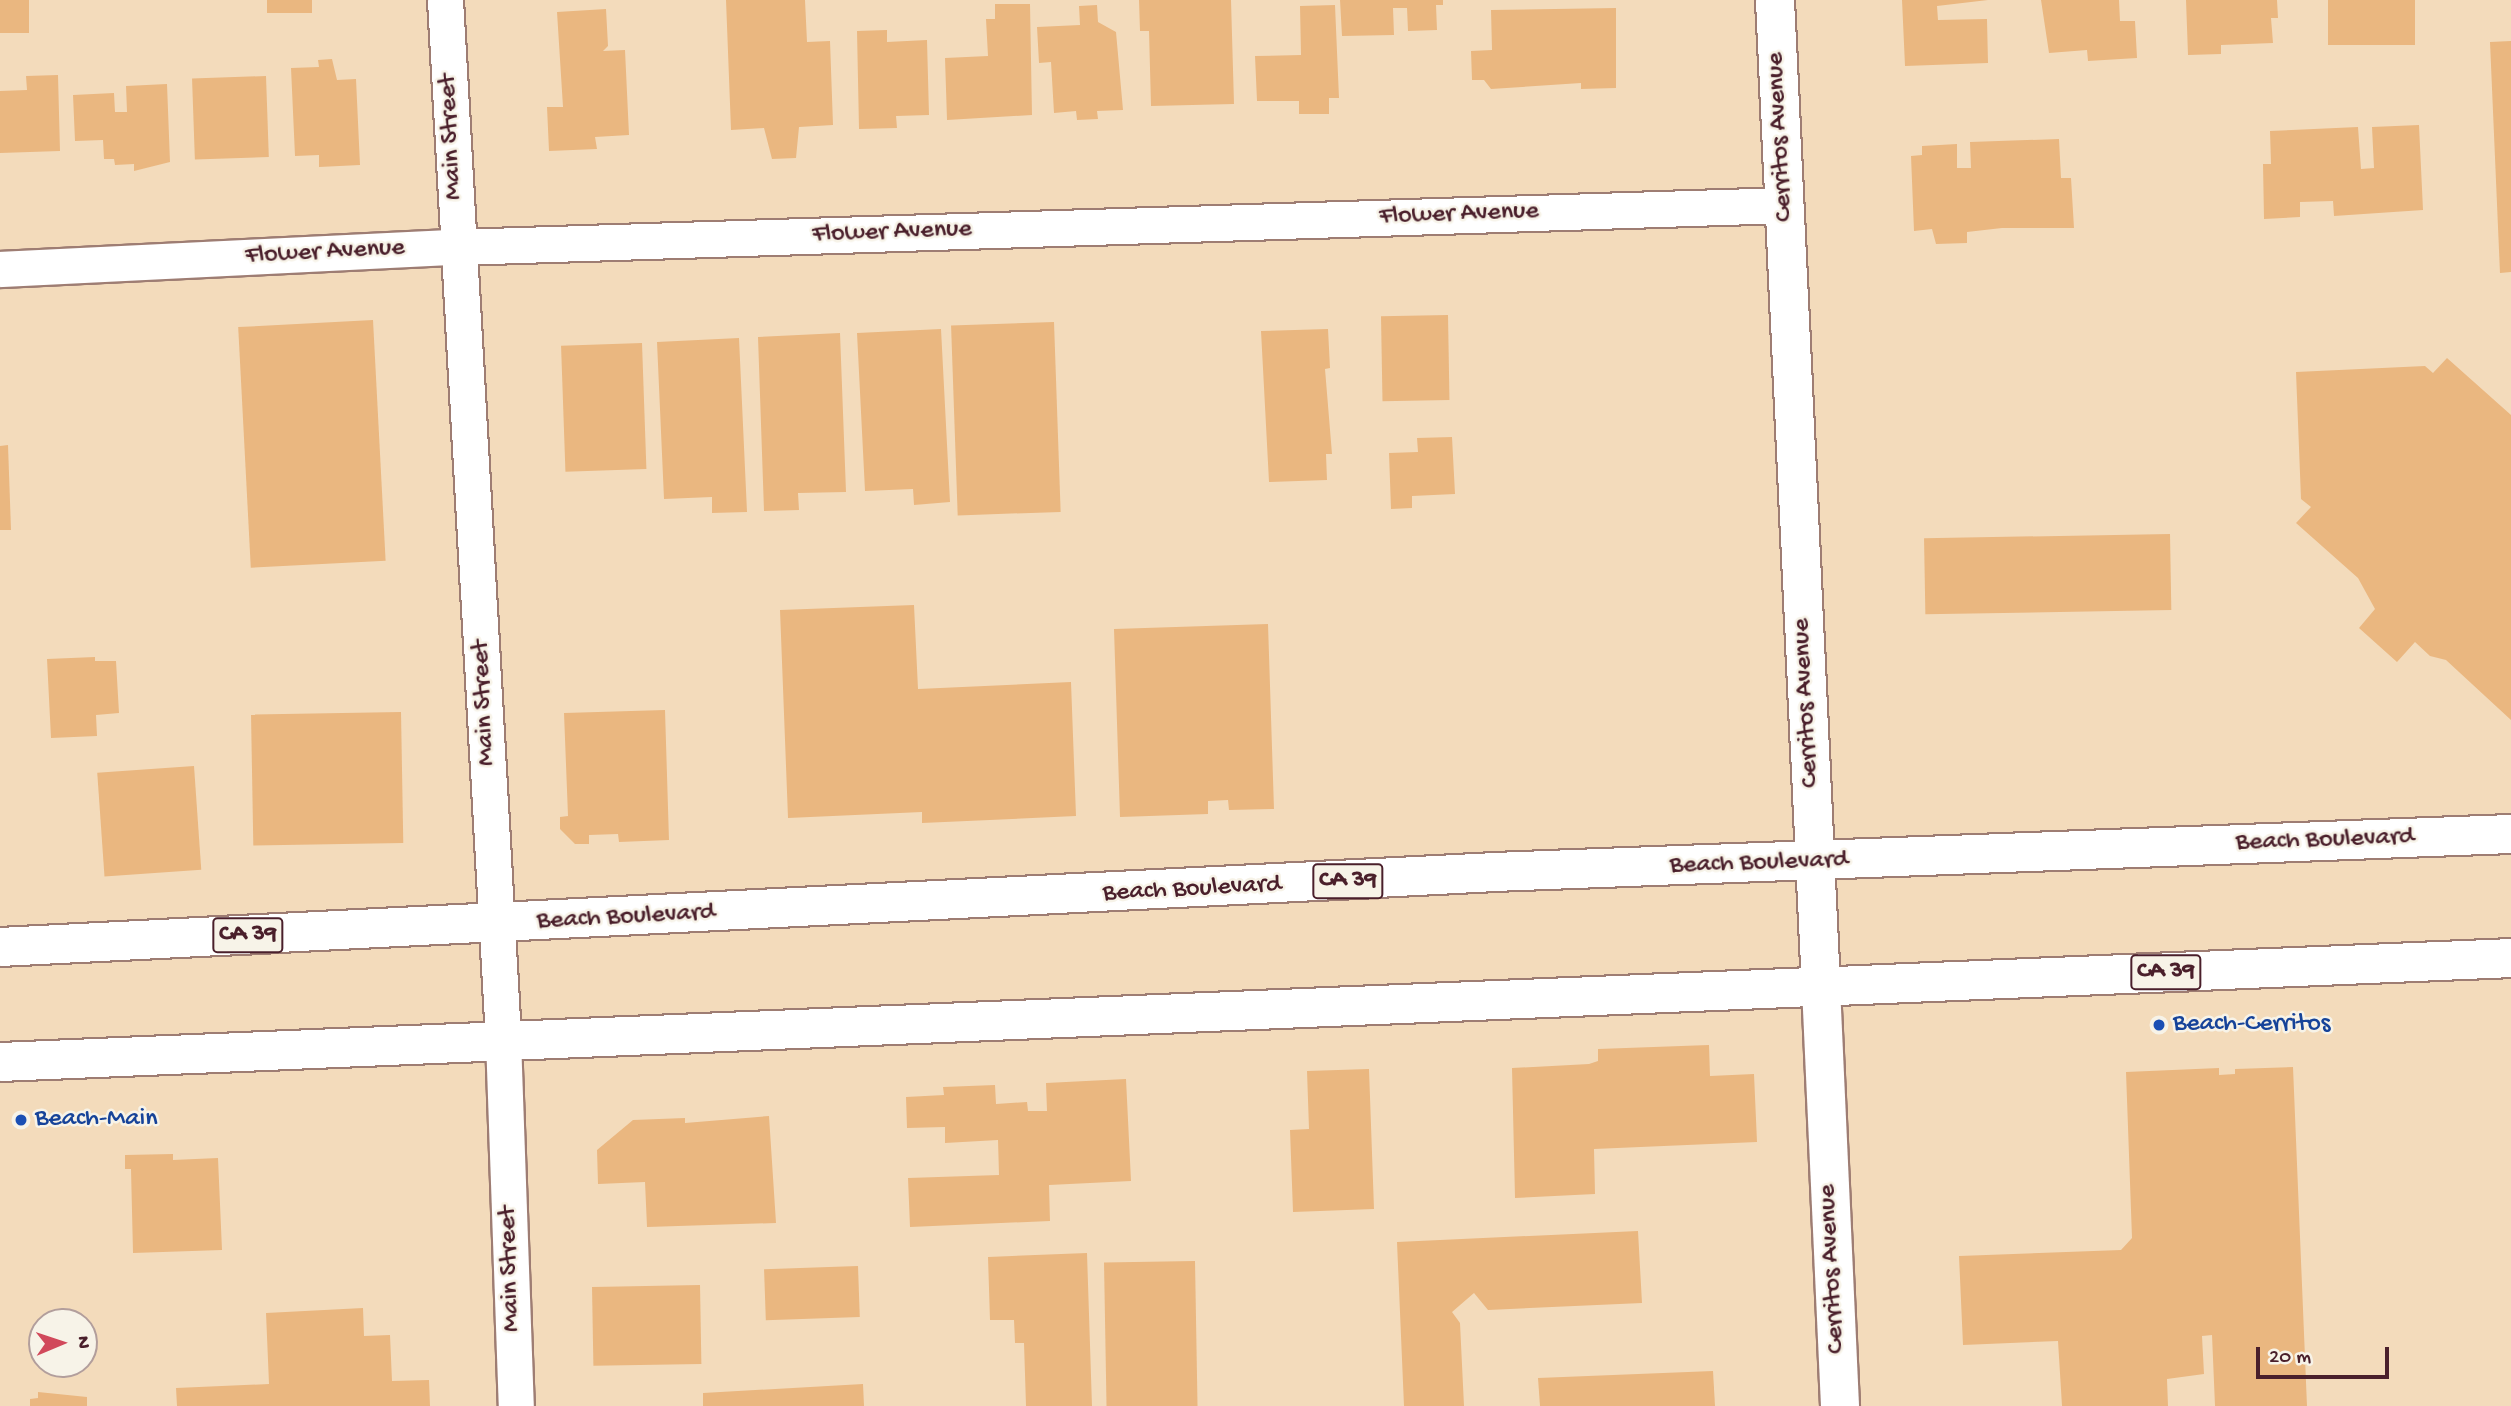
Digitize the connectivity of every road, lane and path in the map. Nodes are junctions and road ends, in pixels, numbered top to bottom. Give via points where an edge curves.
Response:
1 (445, 0) edge
2 (1775, 0) edge
3 (1784, 205) junction
4 (457, 247) junction
5 (0, 269) edge
6 (2511, 834) edge
7 (1815, 862) junction
8 (496, 924) junction
9 (0, 947) edge
10 (2511, 958) edge
11 (1821, 987) junction
12 (503, 1039) junction
13 (0, 1062) edge
14 (516, 1406) edge
15 (1840, 1406) edge

1 - 4 street, Main Street
2 - 3 main road, Cerritos Avenue
3 - 4 street, Flower Avenue
3 - 7 main road, Cerritos Avenue
4 - 5 street, Flower Avenue
4 - 8 street, Main Street
6 - 7 main road, Beach Boulevard / CA 39
7 - 8 main road, Beach Boulevard / CA 39 via 1494,872
7 - 11 main road, Cerritos Avenue
8 - 9 main road, Beach Boulevard / CA 39
8 - 12 street, Main Street
10 - 11 main road, CA 39
11 - 12 main road, CA 39
11 - 15 main road, Cerritos Avenue
12 - 13 main road, CA 39
12 - 14 street, Main Street

